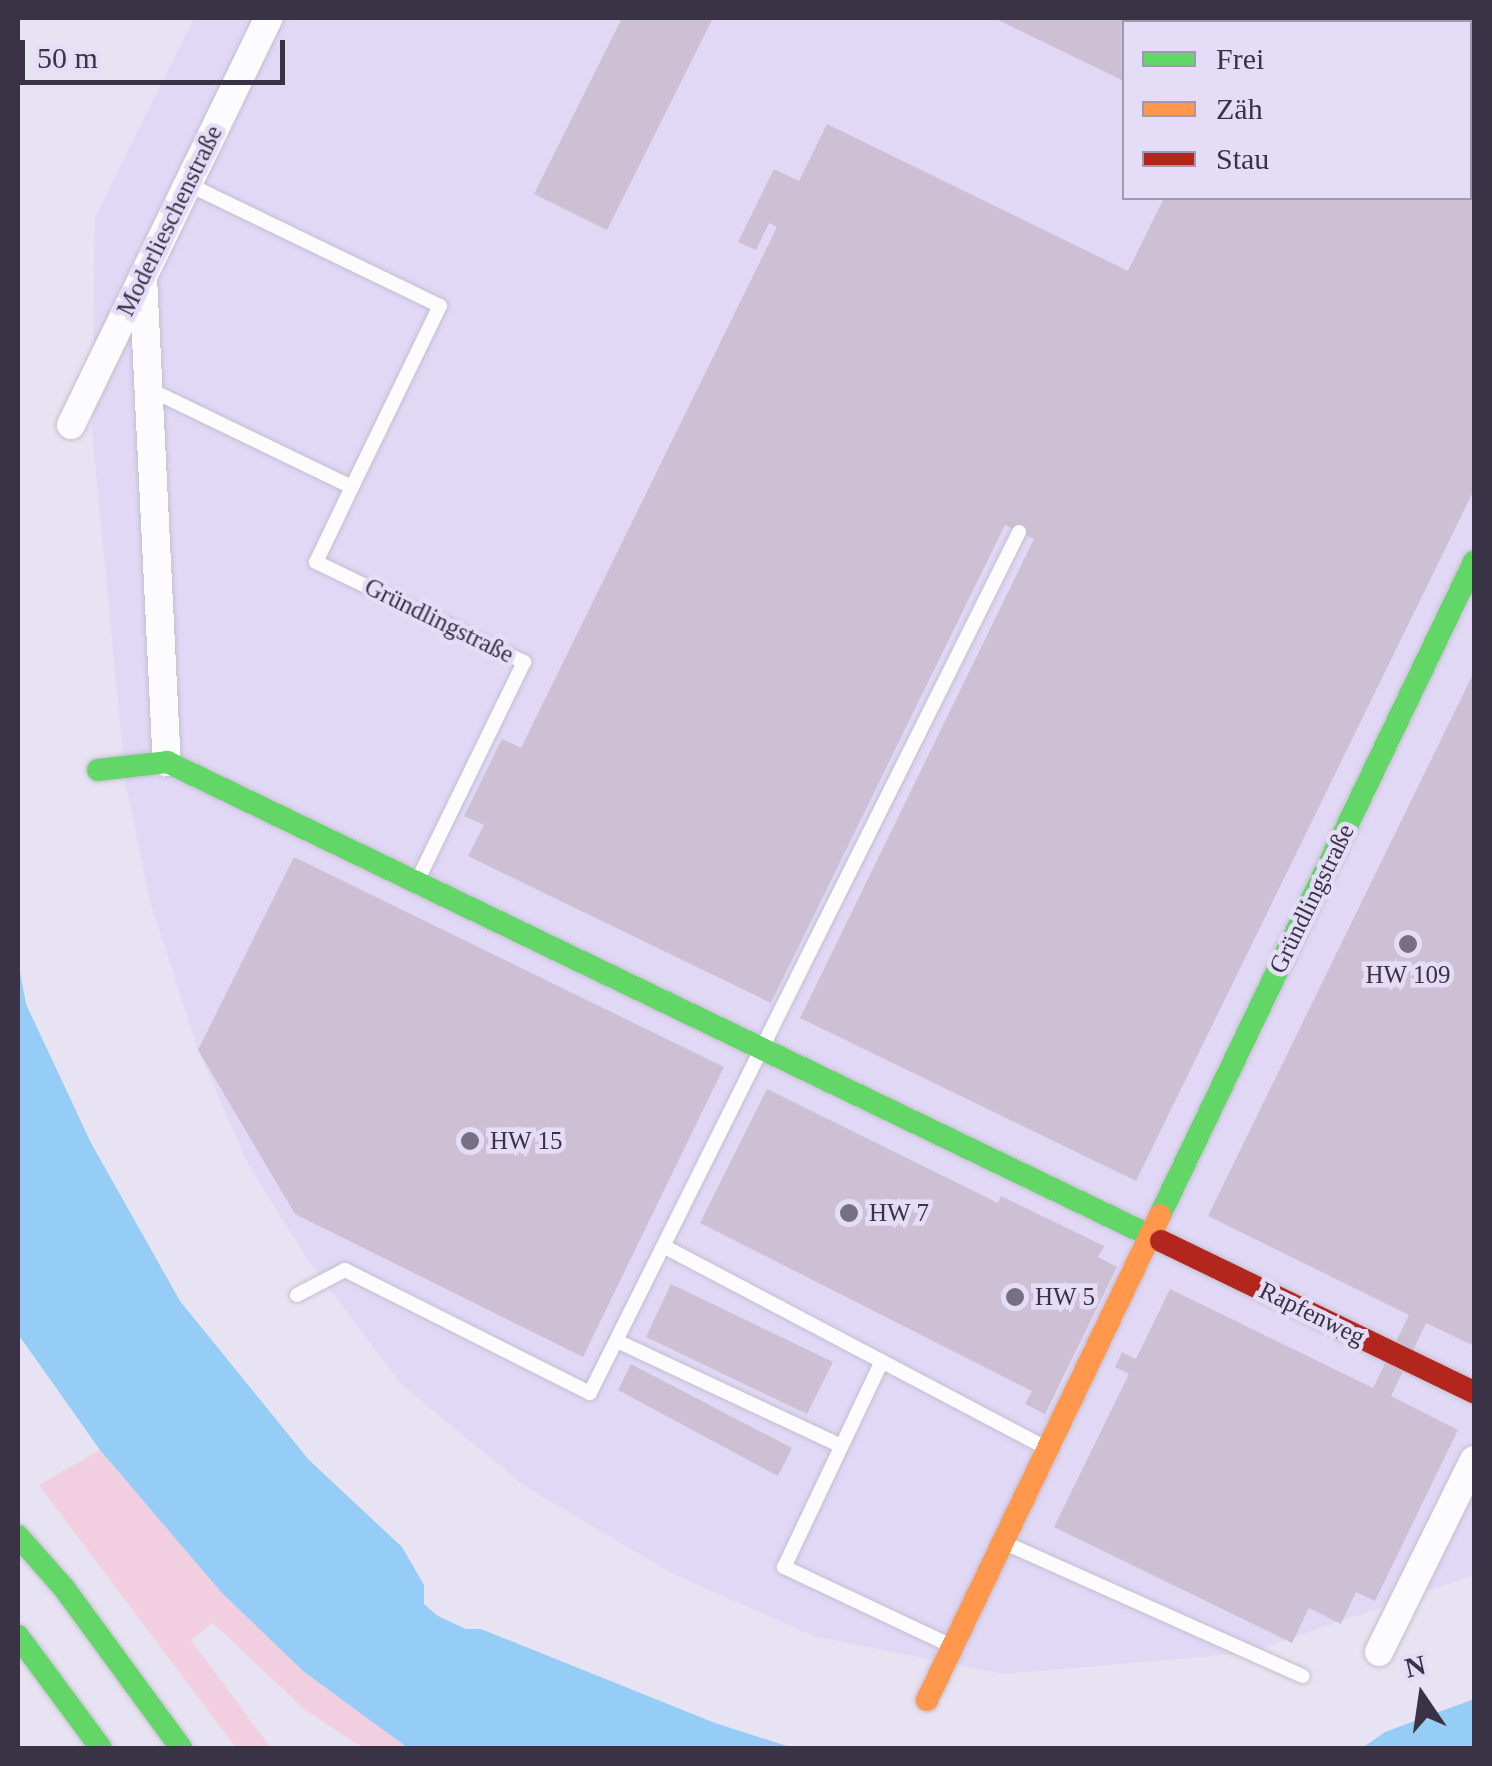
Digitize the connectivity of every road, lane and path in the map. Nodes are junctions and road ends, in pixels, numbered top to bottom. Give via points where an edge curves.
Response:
1 (269, 18) edge
2 (188, 184) junction
3 (143, 277) junction
4 (148, 388) junction
5 (71, 425) dead end
6 (352, 487) junction
7 (1019, 532) dead end
8 (1474, 562) edge
9 (167, 762) junction
10 (98, 770) dead end
11 (417, 882) junction
12 (764, 1050) junction
13 (1149, 1235) junction
14 (665, 1247) junction
15 (297, 1295) dead end
16 (617, 1341) junction
17 (882, 1361) junction
18 (1474, 1392) edge
19 (841, 1446) junction
20 (1050, 1450) junction
21 (1474, 1460) edge
22 (18, 1536) edge
23 (1004, 1543) junction
24 (18, 1636) edge
25 (954, 1646) junction
26 (1380, 1652) dead end
27 (1304, 1676) dead end
28 (927, 1700) dead end
29 (101, 1748) edge
30 (182, 1748) edge

1 - 2 street, Moderlieschenstraße
2 - 3 street, Moderlieschenstraße
2 - 6 lane, Gründlingstraße via 440,306
3 - 4 street
3 - 5 street, Moderlieschenstraße
4 - 6 lane
4 - 9 street
6 - 11 lane, Gründlingstraße via 316,562 524,662
7 - 12 lane
8 - 13 street, Gründlingstraße
9 - 10 street
9 - 11 street
11 - 12 street
12 - 13 street
12 - 14 lane
13 - 18 street, Rapfenweg
13 - 20 street, Gründlingstraße
14 - 16 lane
14 - 17 lane
15 - 16 lane via 344,1270 590,1393
16 - 19 lane
17 - 19 lane
17 - 20 lane
19 - 25 lane via 784,1567
20 - 23 street, Gründlingstraße
21 - 26 street
22 - 30 street
23 - 25 street, Gründlingstraße
23 - 27 lane
24 - 29 street
25 - 28 street, Gründlingstraße

